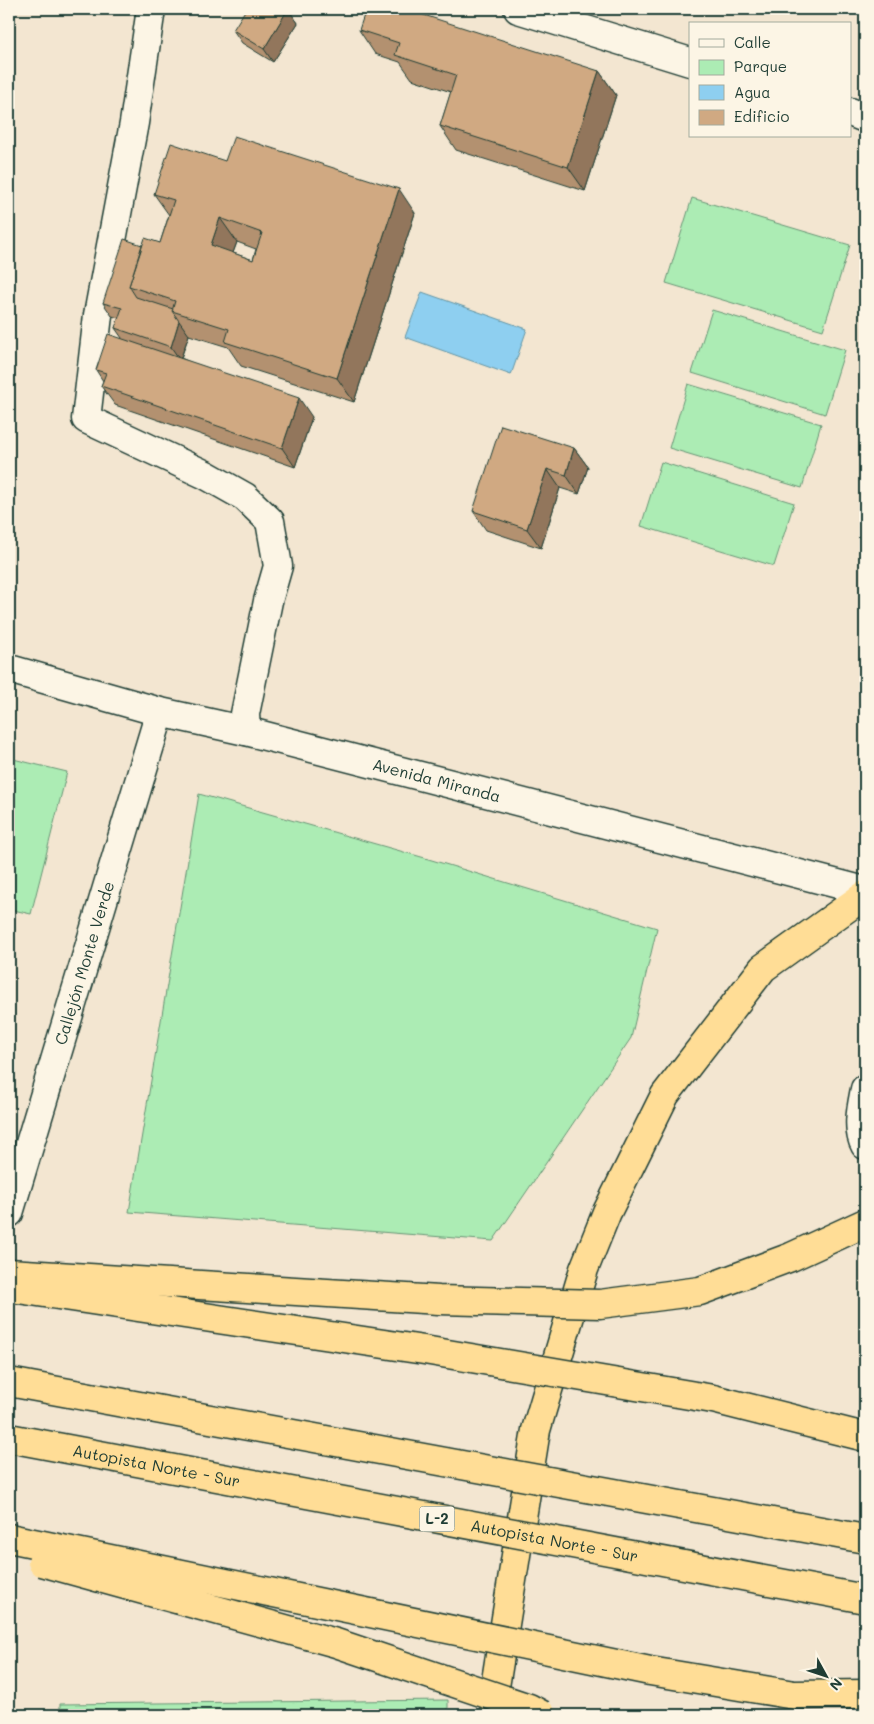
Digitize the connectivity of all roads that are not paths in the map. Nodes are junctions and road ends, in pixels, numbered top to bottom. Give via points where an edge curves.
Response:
1 (151, 9) edge
2 (518, 9) edge
3 (689, 62) edge
4 (852, 113) edge
5 (865, 118) edge
6 (9, 669) edge
7 (160, 712) junction
8 (246, 731) junction
9 (865, 891) edge
10 (865, 895) edge
11 (865, 1088) edge
12 (865, 1145) edge
13 (9, 1213) edge
14 (865, 1222) edge
15 (9, 1273) edge
16 (9, 1288) edge
17 (9, 1382) edge
18 (865, 1437) edge
19 (9, 1438) edge
20 (9, 1538) edge
21 (865, 1539) edge
22 (9, 1553) edge
23 (865, 1598) edge
24 (865, 1694) edge
25 (495, 1715) edge
26 (542, 1715) edge

1 - 8 street via 134,123 98,315 86,419 206,475 245,497 270,521 278,566 245,714
2 - 3 street
4 - 5 street
6 - 7 street, Avenida Miranda
7 - 8 street, Avenida Miranda
7 - 13 street, Callejón Monte Verde
8 - 9 street, Avenida Miranda
10 - 25 highway, bridge via 763,968 665,1095 607,1212 584,1269 536,1430 494,1693
11 - 12 street via 861,1111
14 - 15 highway, bridge via 791,1257 700,1291 600,1304 439,1300
16 - 18 highway, bridge via 424,1350 713,1399
17 - 21 highway, bridge
19 - 23 highway, Autopista Norte - Sur / L-2, bridge
20 - 24 highway, bridge via 650,1671 794,1696
22 - 26 highway, bridge via 336,1643

